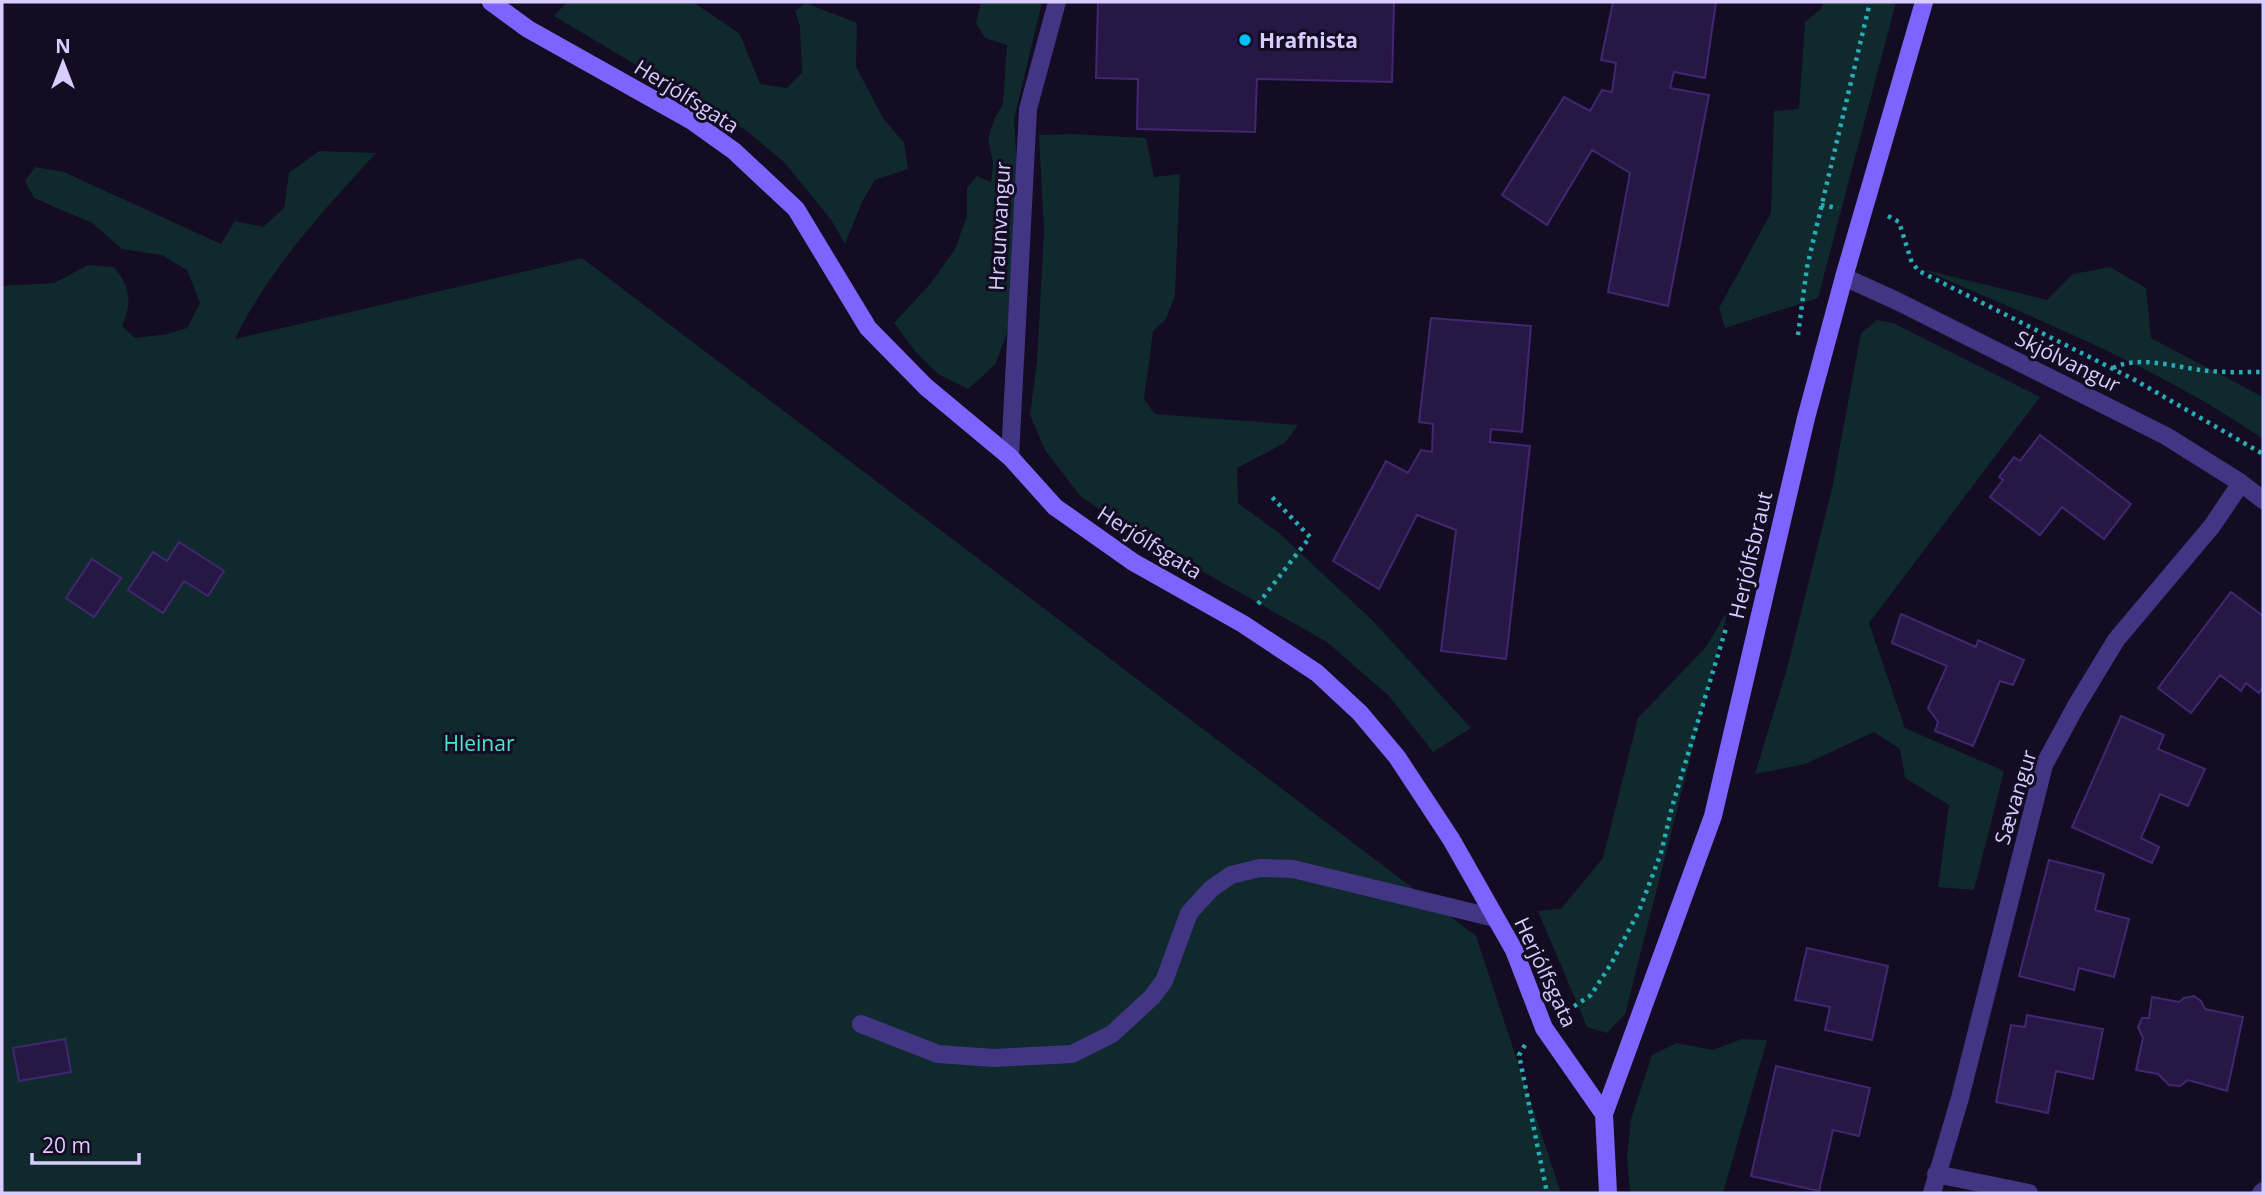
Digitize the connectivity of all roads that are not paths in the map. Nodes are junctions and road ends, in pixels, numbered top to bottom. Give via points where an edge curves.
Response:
1 (491, 2) edge
2 (1057, 2) edge
3 (1924, 2) edge
4 (1844, 277) junction
5 (1010, 457) junction
6 (2241, 484) junction
7 (2263, 500) edge
8 (1495, 918) junction
9 (862, 1024) dead end
10 (1604, 1114) junction
11 (1936, 1174) junction
12 (1608, 1193) edge
13 (1932, 1193) edge
14 (2029, 1193) edge

1 - 5 street, Herjólfsgata via 528,29 691,121 734,151 796,209 868,328 926,387
2 - 5 street, Hraunvangur via 1028,109
3 - 4 street, Herjólfsbraut
4 - 6 street, Skjólvangur via 2103,402
4 - 10 street, Herjólfsbraut via 1806,418 1713,816
5 - 8 street, Herjólfsgata via 1055,507 1133,562 1317,673 1360,713 1397,757
6 - 7 street, Skjólvangur
6 - 11 street, Sævangur via 2212,526 2116,640 2043,765 1960,1098
8 - 9 street via 1293,869 1259,868 1231,875 1211,889 1189,913 1164,981 1152,997 1112,1034 1072,1054 993,1058 938,1054
8 - 10 street, Herjólfsgata via 1514,950 1544,1028
10 - 12 street
11 - 13 street, Sævangur
11 - 14 street

